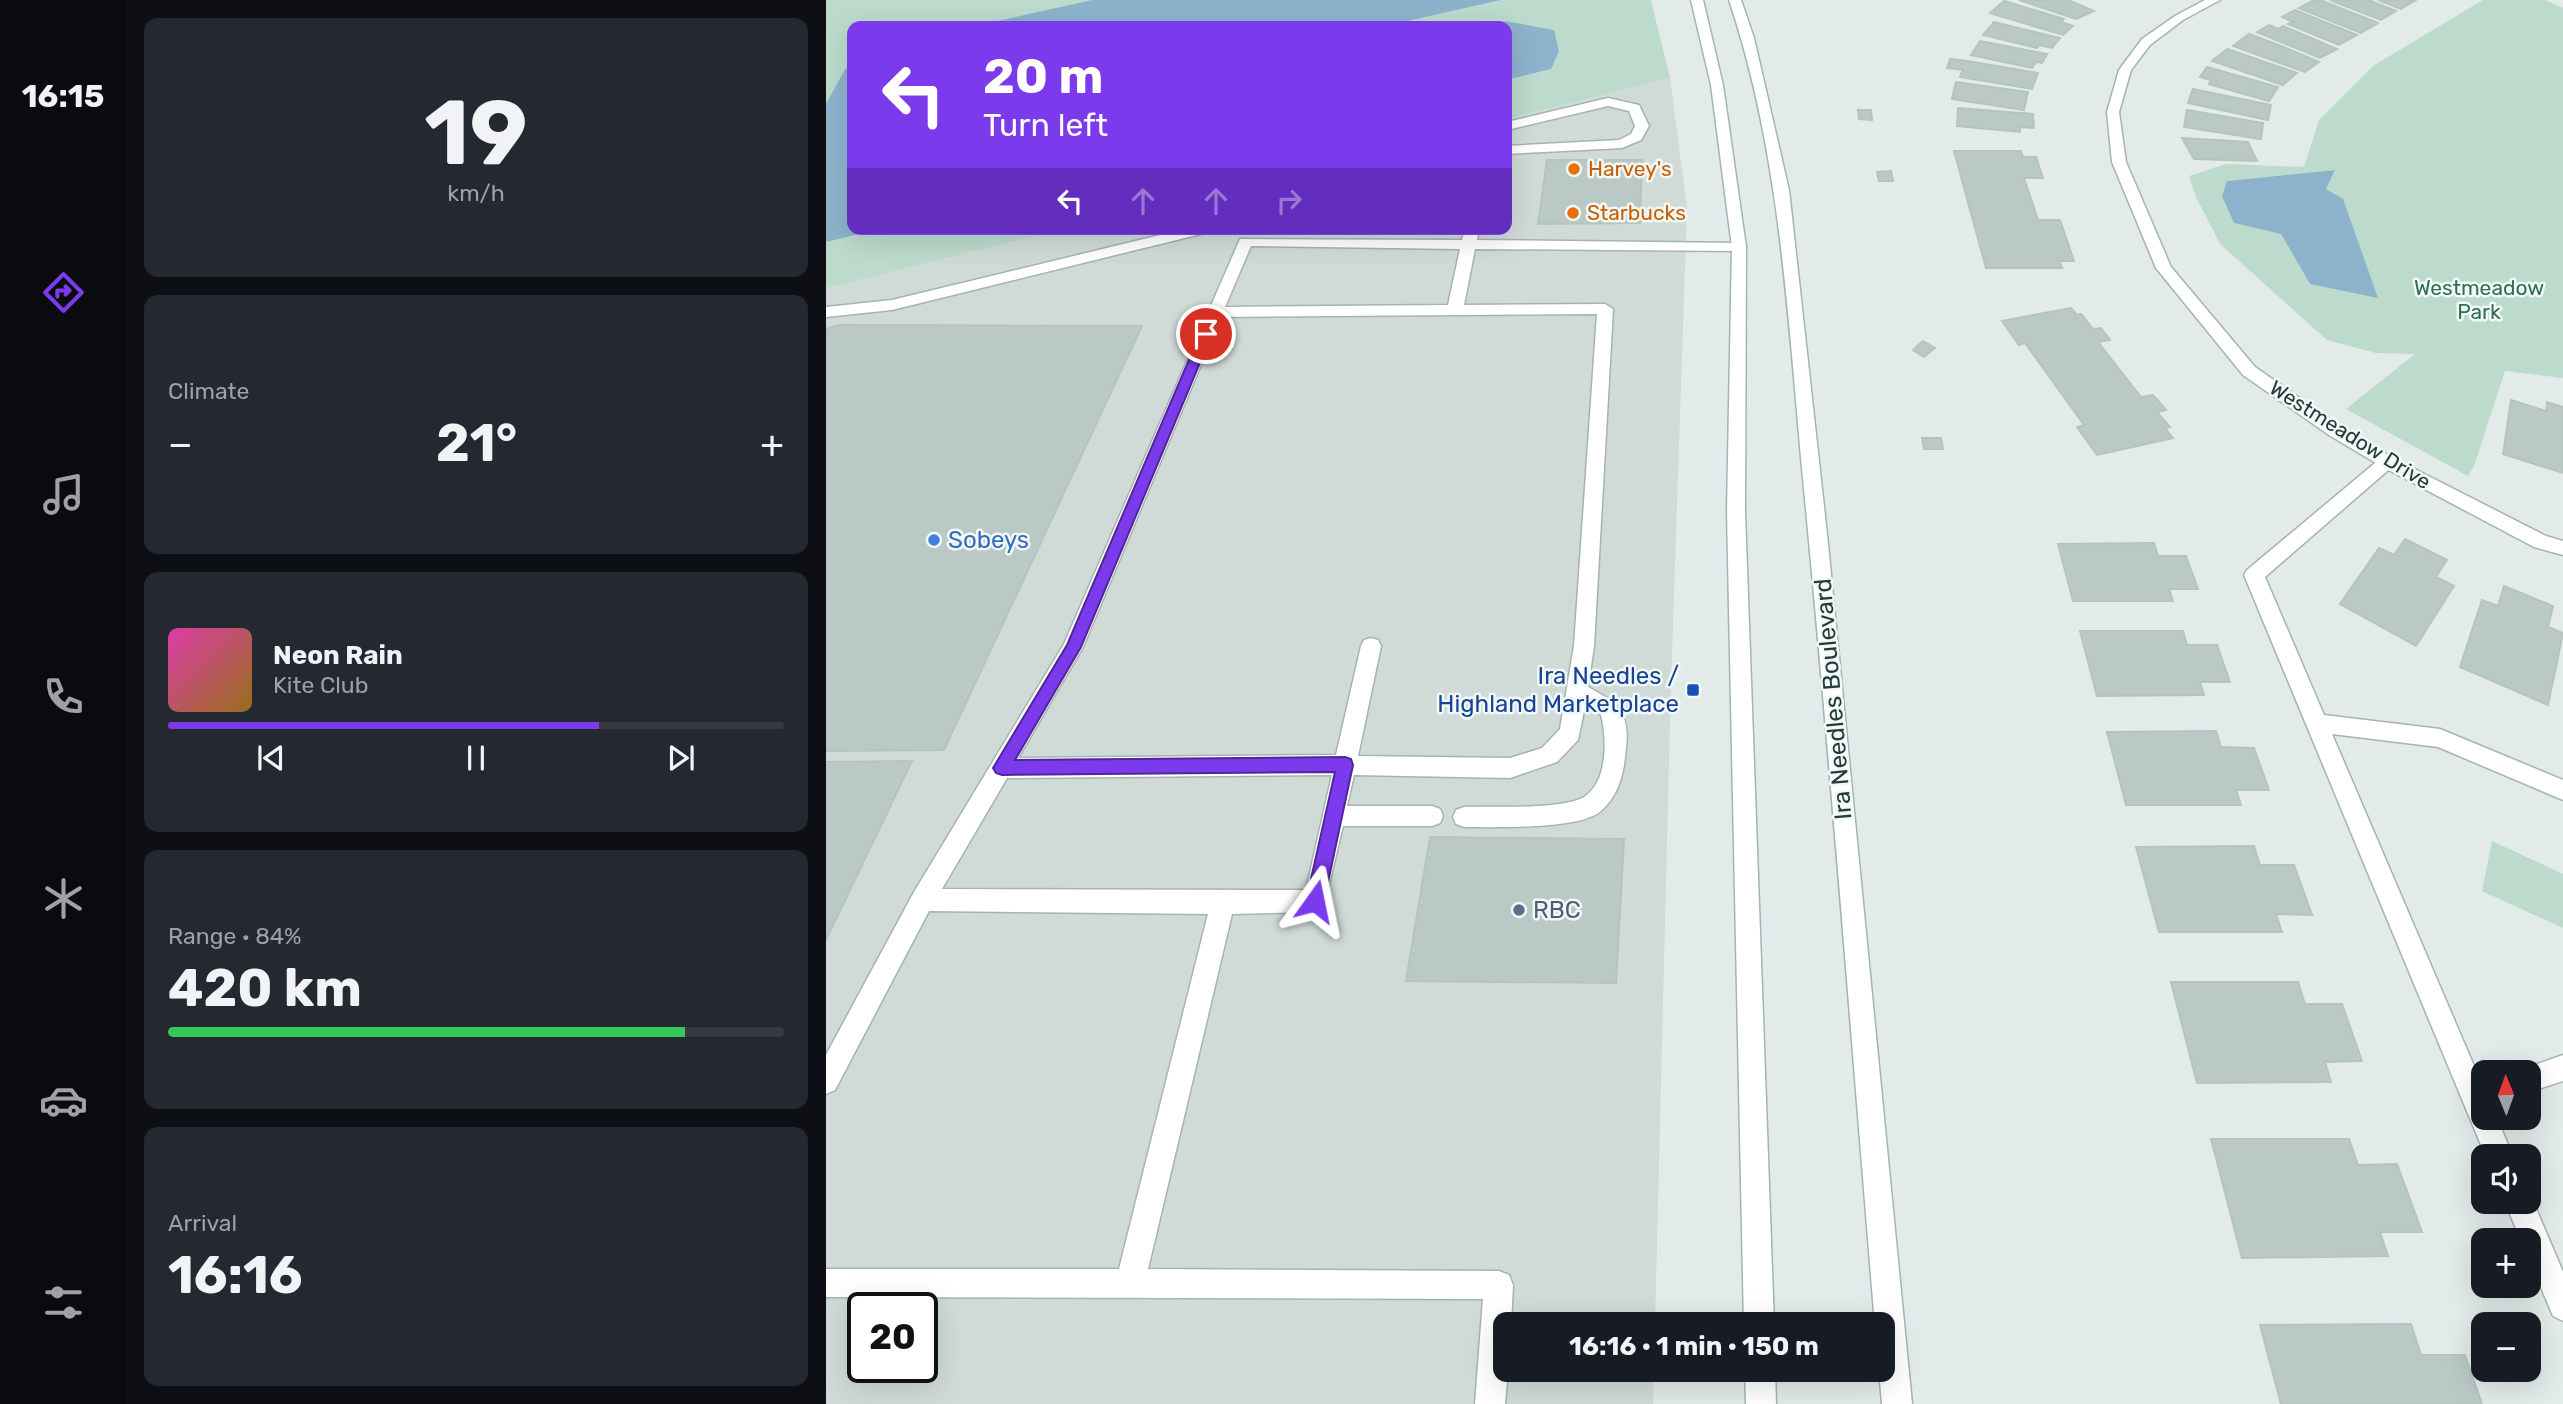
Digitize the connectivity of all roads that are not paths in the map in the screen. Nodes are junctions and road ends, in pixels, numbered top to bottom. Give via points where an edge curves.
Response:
1 (1697, 0) edge
2 (1735, 0) edge
3 (2214, 0) edge
4 (1512, 125) edge
5 (1512, 150) edge
6 (1179, 235) edge
7 (1247, 235) edge
8 (1470, 237) edge
9 (1739, 247) junction
10 (1455, 310) junction
11 (826, 312) edge
12 (1215, 312) junction
13 (2387, 462) junction
14 (2563, 548) edge
15 (1371, 646) dead end
16 (1577, 691) junction
17 (2317, 723) junction
18 (1345, 765) junction
19 (1002, 768) junction
20 (2563, 790) edge
21 (1334, 816) junction
22 (1432, 816) dead end
23 (1464, 817) dead end
24 (922, 900) junction
25 (1223, 904) junction
26 (2563, 1068) edge
27 (2541, 1075) edge
28 (826, 1081) edge
29 (2471, 1083) edge
30 (2524, 1214) edge
31 (826, 1283) edge
32 (1130, 1283) junction
33 (2563, 1306) edge
34 (1759, 1312) edge
35 (1760, 1382) edge
36 (1490, 1404) edge
37 (1761, 1404) edge
38 (1897, 1404) edge

1 - 9 main road via 1717,85
2 - 38 main road, Ira Needles Boulevard via 1782,190
3 - 13 main road, Westmeadow Drive via 2146,42 2125,70 2113,112 2119,163 2164,268 2249,371
4 - 5 main road via 1608,102 1634,108 1642,126 1636,137 1622,144
6 - 11 main road via 892,305
7 - 8 main road
7 - 12 main road
8 - 9 main road
8 - 10 main road
9 - 34 main road via 1736,512
10 - 12 main road
10 - 16 main road via 1605,309 1584,646
12 - 19 main road via 1073,647
13 - 14 main road, Westmeadow Drive via 2541,542
13 - 17 main road via 2254,575
15 - 18 main road
16 - 18 main road via 1570,733 1549,755 1510,768
16 - 23 main road via 1610,710 1617,735 1612,778 1592,805 1548,816
17 - 20 main road via 2440,738
17 - 29 main road
18 - 19 main road
18 - 21 main road
19 - 24 main road
21 - 22 main road
21 - 25 main road via 1315,901
24 - 25 main road
24 - 28 main road
25 - 32 main road
26 - 27 main road
30 - 33 main road
31 - 32 main road
32 - 36 main road via 1499,1285
35 - 37 main road

